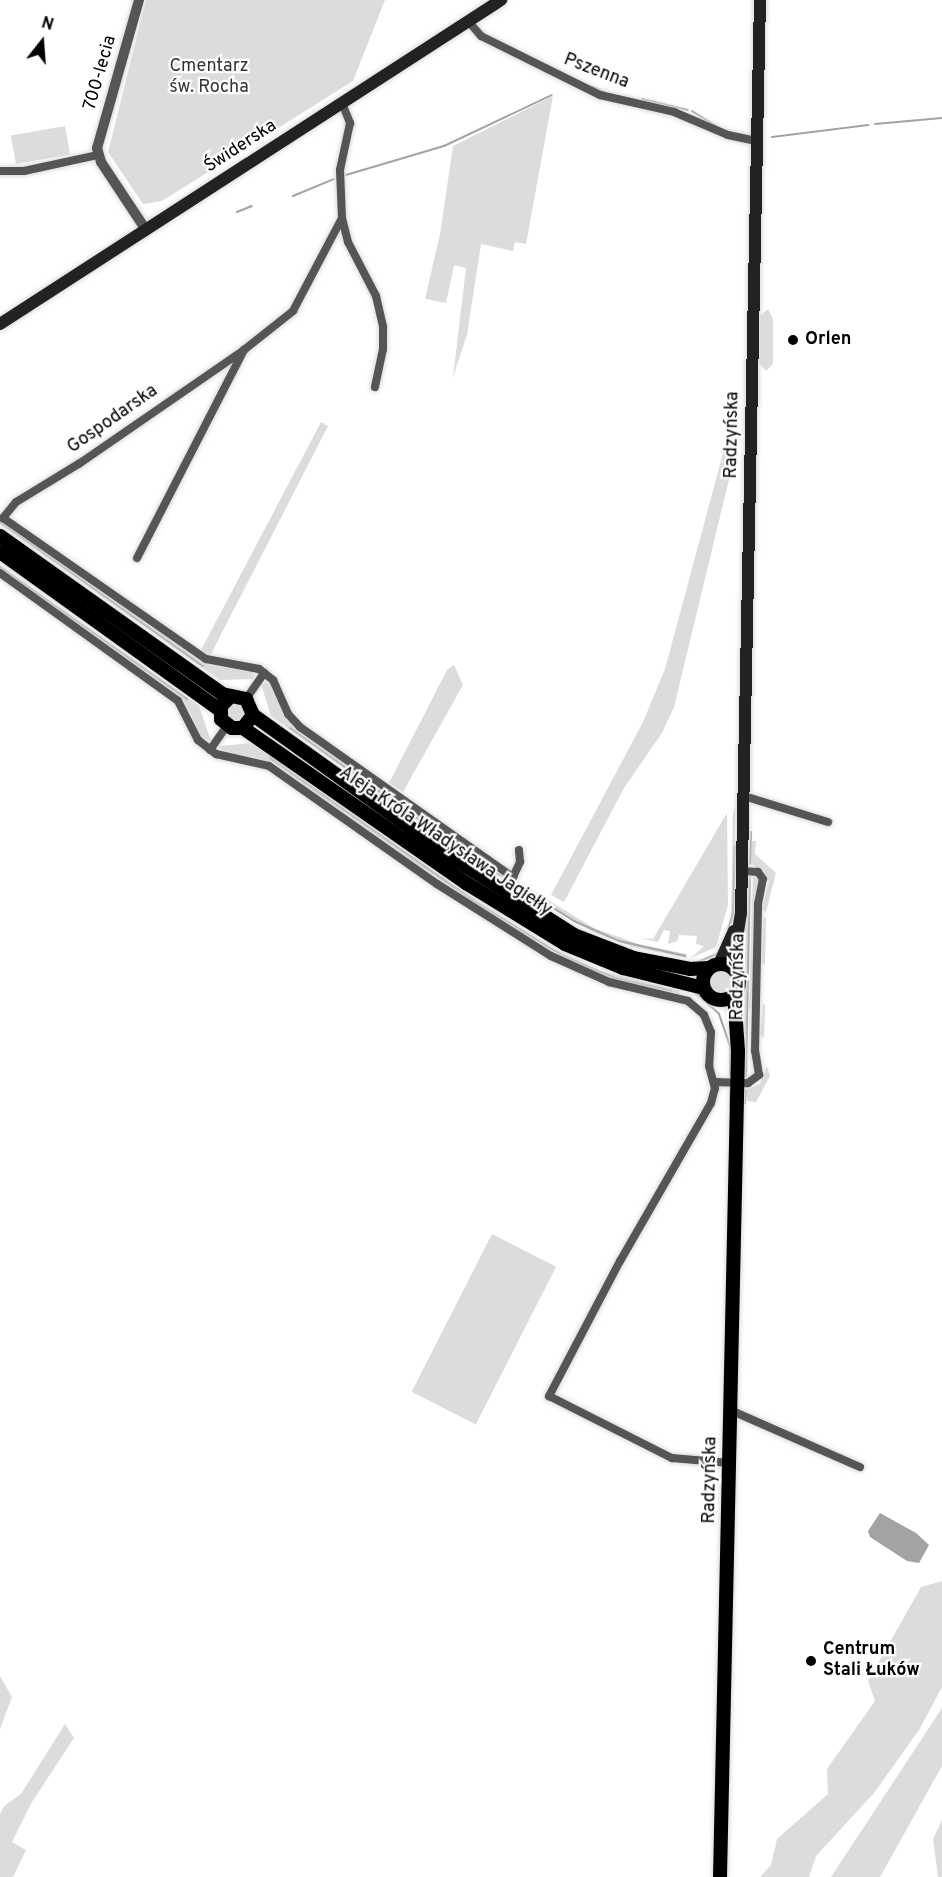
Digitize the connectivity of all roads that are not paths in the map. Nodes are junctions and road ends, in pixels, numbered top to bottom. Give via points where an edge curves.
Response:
1 (139, 0) edge
2 (501, 0) edge
3 (760, 0) edge
4 (468, 21) junction
5 (342, 103) junction
6 (758, 141) junction
7 (98, 155) junction
8 (0, 171) edge
9 (342, 218) junction
10 (146, 230) junction
11 (0, 324) edge
12 (244, 350) junction
13 (375, 387) dead end
14 (0, 536) edge
15 (0, 552) edge
16 (136, 558) dead end
17 (0, 573) edge
18 (264, 673) junction
19 (230, 697) junction
20 (246, 699) junction
21 (220, 710) junction
22 (253, 714) junction
23 (226, 726) junction
24 (243, 728) junction
25 (210, 750) junction
26 (744, 796) junction
27 (828, 822) dead end
28 (519, 850) dead end
29 (742, 871) junction
30 (720, 967) junction
31 (704, 988) junction
32 (734, 994) junction
33 (719, 999) junction
34 (736, 1037) junction
35 (714, 1082) junction
36 (738, 1084) junction
37 (730, 1410) junction
38 (730, 1463) junction
39 (860, 1467) dead end
40 (720, 1877) edge

1 - 7 street, 700-lecia
2 - 4 main road, Świderska
3 - 6 main road, Radzyńska
4 - 5 main road, Świderska
4 - 6 street, Pszenna via 481,36 600,95 674,112 728,135
5 - 9 street via 350,123 340,170
5 - 10 main road, Świderska
6 - 26 main road, Radzyńska
7 - 8 street via 24,171
7 - 10 street
9 - 12 street, Gospodarska via 294,311
9 - 13 street via 348,242 376,296 381,318 383,350
10 - 11 main road, Świderska
12 - 16 street, Gospodarska
12 - 18 street, Gospodarska via 80,464 16,502 3,518 206,659 249,666
14 - 19 main road
15 - 21 main road
17 - 25 street via 178,701 198,740
18 - 20 street
18 - 28 street via 278,688 288,714 300,727 513,877 520,862
19 - 20 main road
19 - 21 main road
20 - 22 main road
21 - 23 main road
22 - 24 main road
22 - 30 main road, Aleja Króla Władysława Jagiełły via 456,860 574,935 634,958 685,969
23 - 24 main road
23 - 25 street
24 - 31 main road, Aleja Króla Władysława Jagiełły via 466,883 565,944 623,968
25 - 35 street via 229,760 264,763 437,884 561,962 609,982 692,1004 710,1027 709,1066
26 - 27 street
26 - 29 main road, Radzyńska
29 - 30 main road, Radzyńska via 741,914
29 - 36 street, Radzyńska via 758,872 763,879 758,904 755,1051 759,1075 752,1082
30 - 31 main road via 703,978
30 - 32 main road via 738,978
31 - 33 main road
32 - 33 main road
32 - 34 main road, Radzyńska
33 - 34 main road, Radzyńska
34 - 36 main road, Radzyńska
35 - 36 street
35 - 38 street via 711,1103 549,1396 672,1458
36 - 37 main road, Radzyńska
37 - 38 main road, Radzyńska
37 - 39 street
38 - 40 main road, Radzyńska

